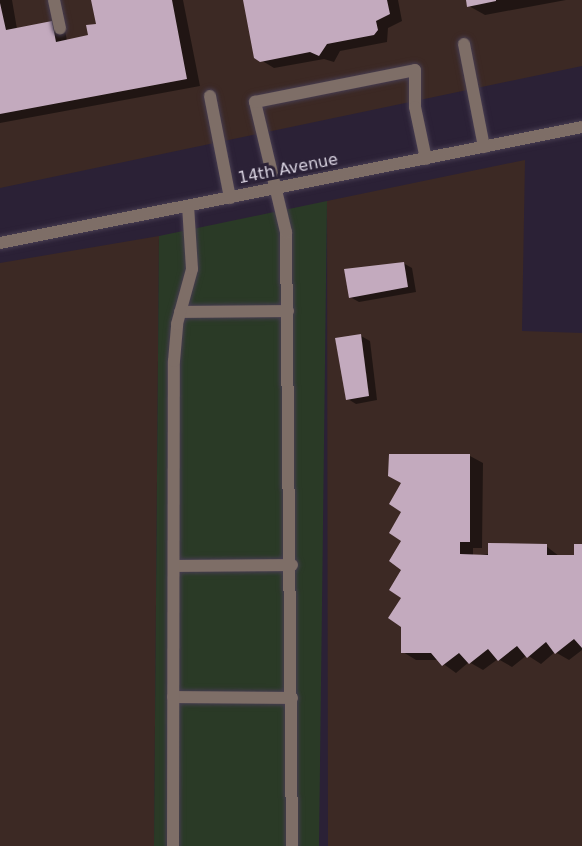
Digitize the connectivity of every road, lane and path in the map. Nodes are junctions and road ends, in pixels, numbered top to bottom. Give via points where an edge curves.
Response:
1 (54, 0) edge
2 (60, 28) dead end
3 (464, 45) dead end
4 (210, 96) dead end
5 (582, 128) edge
6 (484, 147) junction
7 (426, 159) junction
8 (273, 189) junction
9 (230, 198) junction
10 (188, 206) junction
11 (0, 243) edge
12 (288, 311) junction
13 (180, 312) junction
14 (292, 565) junction
15 (174, 566) junction
16 (173, 697) junction
17 (292, 698) junction
18 (173, 846) edge
19 (292, 846) edge

1 - 2 street
3 - 6 street
4 - 9 street
5 - 6 street, 14th Avenue
6 - 7 street, 14th Avenue
7 - 8 street, 14th Avenue
7 - 8 street via 415,107 415,70 255,102
8 - 9 street, 14th Avenue
8 - 12 street via 286,232
9 - 10 street, 14th Avenue
10 - 11 street, 14th Avenue
10 - 13 street via 192,269
12 - 13 street
12 - 14 street
13 - 15 street via 174,361
14 - 15 street
14 - 17 street
15 - 16 street
16 - 17 street
16 - 18 street
17 - 19 street

